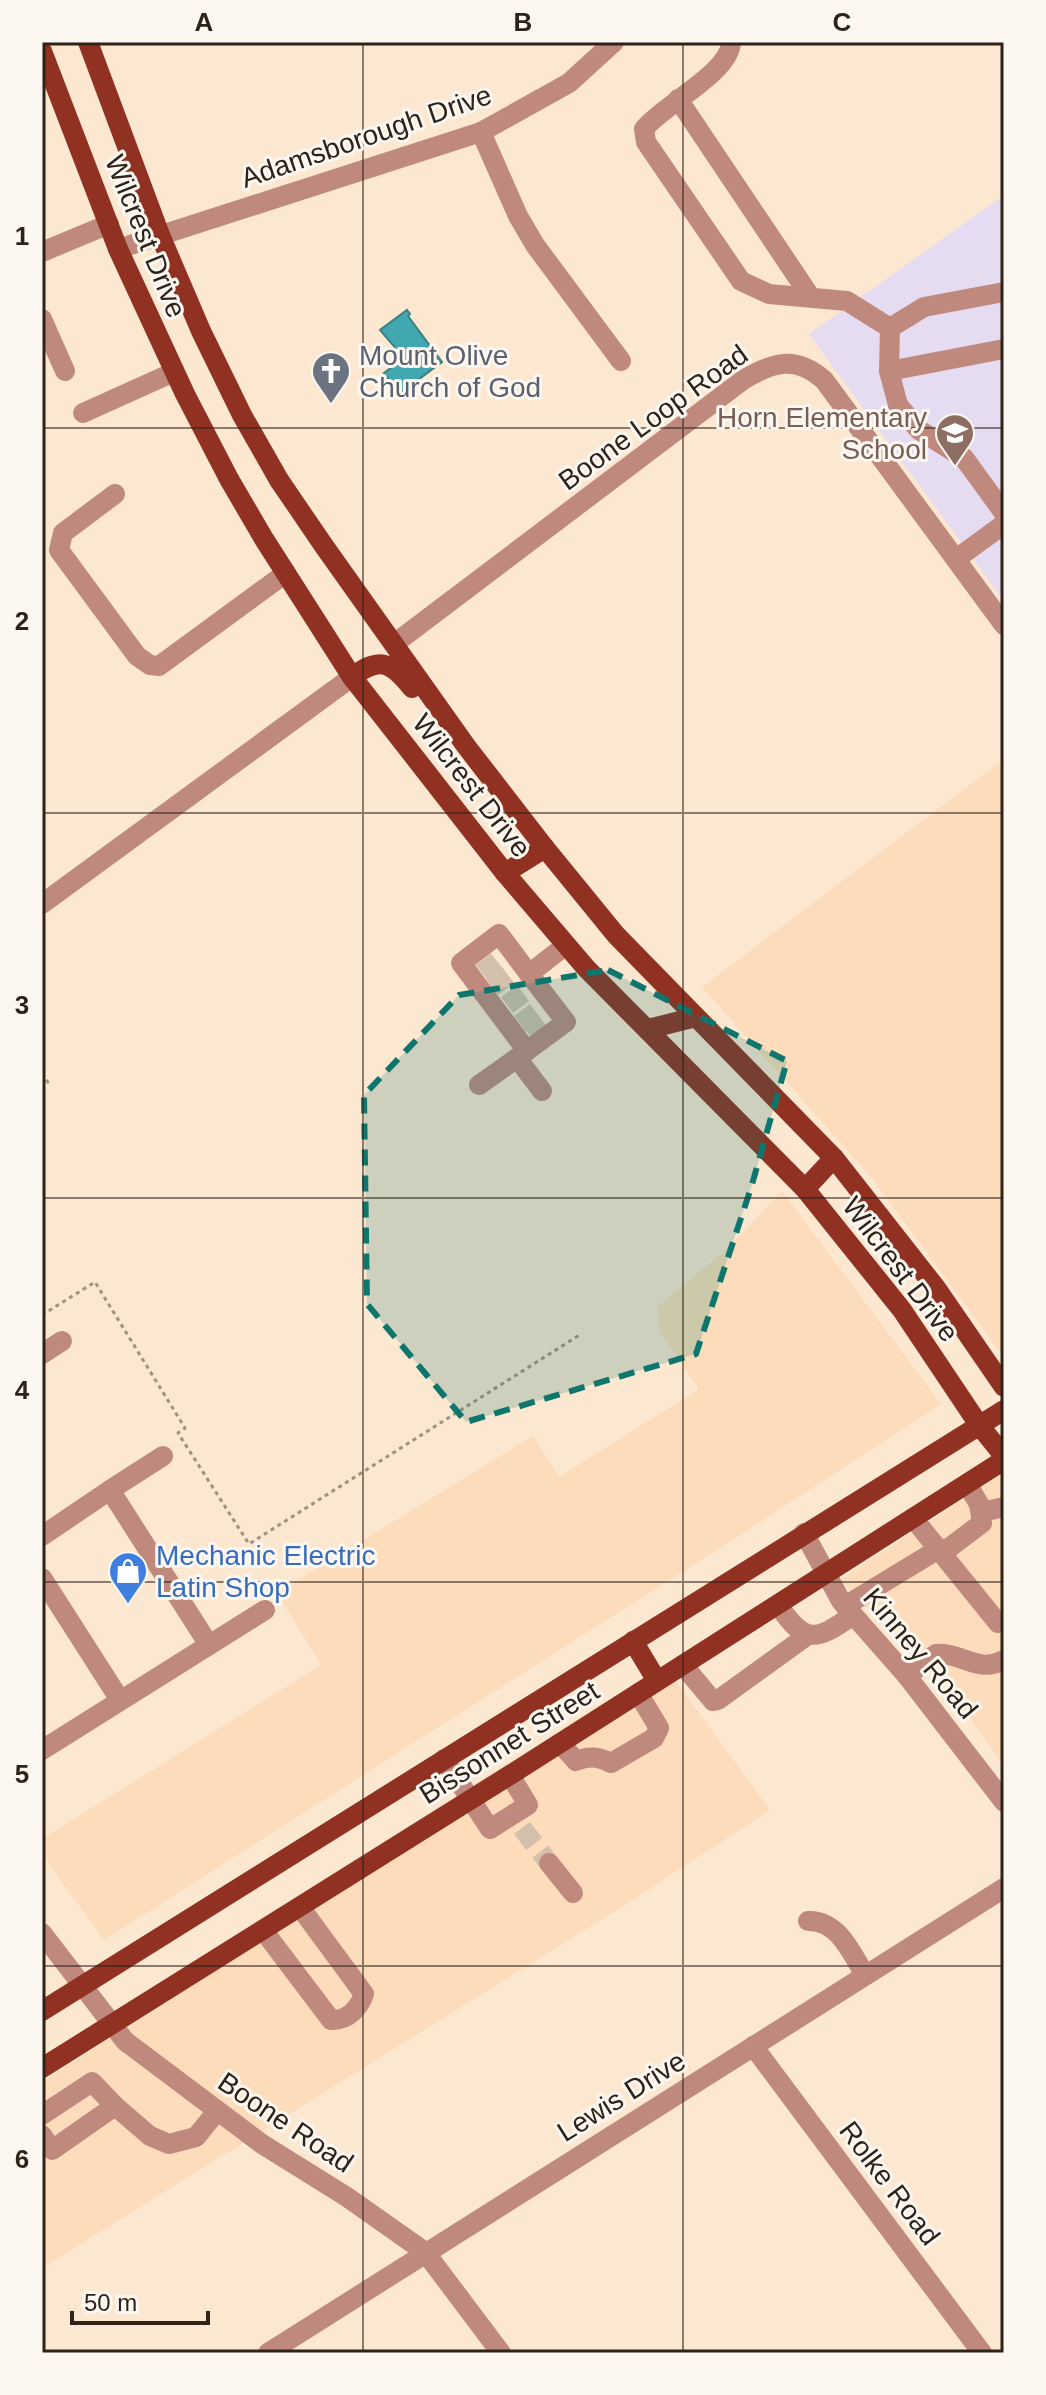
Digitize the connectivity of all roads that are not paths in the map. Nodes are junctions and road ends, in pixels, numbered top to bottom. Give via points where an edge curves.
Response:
1 (88, 42) edge
2 (614, 42) edge
3 (731, 42) edge
4 (42, 51) edge
5 (678, 99) junction
6 (481, 132) junction
7 (109, 224) junction
8 (160, 235) junction
9 (118, 249) junction
10 (42, 252) edge
11 (1004, 292) edge
12 (810, 296) junction
13 (42, 319) edge
14 (890, 328) junction
15 (1004, 349) edge
16 (621, 361) dead end
17 (65, 371) dead end
18 (889, 371) junction
19 (174, 372) junction
20 (83, 413) dead end
21 (115, 494) dead end
22 (1004, 513) edge
23 (1004, 524) edge
24 (956, 559) junction
25 (286, 573) junction
26 (1002, 618) edge
27 (394, 644) junction
28 (352, 677) junction
29 (466, 746) junction
30 (545, 848) junction
31 (505, 873) junction
32 (42, 904) edge
33 (566, 945) junction
34 (505, 981) junction
35 (696, 1017) junction
36 (532, 1029) junction
37 (648, 1029) junction
38 (479, 1085) dead end
39 (542, 1091) dead end
40 (834, 1158) junction
41 (805, 1189) junction
42 (62, 1341) dead end
43 (42, 1354) edge
44 (1004, 1387) edge
45 (1004, 1410) edge
46 (979, 1425) junction
47 (163, 1456) dead end
48 (1004, 1458) edge
49 (967, 1484) junction
50 (110, 1490) junction
51 (1004, 1507) edge
52 (982, 1512) junction
53 (913, 1518) junction
54 (804, 1533) junction
55 (42, 1536) edge
56 (937, 1550) junction
57 (825, 1575) junction
58 (42, 1578) edge
59 (778, 1605) junction
60 (265, 1610) dead end
61 (849, 1611) junction
62 (1004, 1621) edge
63 (808, 1635) junction
64 (633, 1641) junction
65 (209, 1645) junction
66 (1004, 1660) edge
67 (683, 1665) junction
68 (907, 1676) junction
69 (657, 1681) junction
70 (638, 1693) junction
71 (120, 1700) junction
72 (560, 1743) junction
73 (42, 1750) edge
74 (444, 1759) junction
75 (510, 1775) junction
76 (469, 1799) junction
77 (1004, 1802) edge
78 (549, 1863) tunnel mouth
79 (1004, 1888) edge
80 (573, 1893) dead end
81 (300, 1907) junction
82 (808, 1921) dead end
83 (263, 1930) junction
84 (42, 1933) edge
85 (865, 1975) junction
86 (81, 1986) junction
87 (42, 2011) edge
88 (112, 2025) junction
89 (753, 2046) junction
90 (42, 2068) edge
91 (115, 2106) junction
92 (217, 2111) junction
93 (42, 2115) edge
94 (42, 2135) edge
95 (425, 2252) junction
96 (268, 2353) edge
97 (501, 2353) edge
98 (982, 2353) edge

1 - 8 main road, Wilcrest Drive
2 - 6 street, Adamsborough Drive via 569,83
3 - 5 street via 731,51 715,70
4 - 7 main road, Wilcrest Drive
5 - 12 street
5 - 12 street via 644,129 646,142 741,281 769,294
6 - 8 street, Adamsborough Drive
6 - 16 street via 535,245
7 - 9 main road, Wilcrest Drive
7 - 10 street
8 - 9 street, Adamsborough Drive
8 - 27 main road, Wilcrest Drive via 201,331 279,480
9 - 19 main road, Wilcrest Drive
11 - 14 street via 924,307
12 - 14 street via 847,301
13 - 17 street
14 - 18 street
15 - 18 street
18 - 22 street via 898,405 919,430 964,458
19 - 20 street
19 - 25 main road, Wilcrest Drive via 229,479
21 - 25 street via 63,533 59,550 137,656 150,665 159,666
23 - 24 street
24 - 26 street, Boone Loop Road
24 - 27 street, Boone Loop Road via 824,380 802,365 780,364 743,380
25 - 28 main road, Wilcrest Drive
27 - 29 main road, Wilcrest Drive
28 - 29 main road via 375,664 397,670 443,727
28 - 31 main road, Wilcrest Drive
28 - 32 street
29 - 30 main road, Wilcrest Drive
30 - 31 main road
30 - 35 main road, Wilcrest Drive via 616,935
31 - 33 main road, Wilcrest Drive
33 - 34 street
33 - 37 main road, Wilcrest Drive
34 - 36 street
34 - 36 street
35 - 37 main road
35 - 40 main road, Wilcrest Drive
36 - 38 street
36 - 39 street
37 - 41 main road, Wilcrest Drive
40 - 41 main road
40 - 44 main road, Wilcrest Drive via 936,1288
41 - 46 main road, Wilcrest Drive via 902,1310
42 - 43 street
45 - 46 main road, Bissonnet Street
46 - 48 main road, Wilcrest Drive
46 - 54 main road, Bissonnet Street
47 - 50 street
48 - 49 main road, Bissonnet Street
49 - 52 street
49 - 53 main road, Bissonnet Street
50 - 55 street
50 - 65 street
51 - 52 street
52 - 56 street via 982,1523 949,1548
53 - 56 street
53 - 57 main road, Bissonnet Street
54 - 57 street, Kinney Road
54 - 64 main road, Bissonnet Street
56 - 61 street
56 - 62 street via 998,1623
57 - 59 main road, Bissonnet Street
57 - 61 street, Kinney Road
58 - 71 street
59 - 63 street via 796,1630
59 - 67 main road, Bissonnet Street
60 - 65 street
61 - 63 street via 829,1632
61 - 68 street, Kinney Road
63 - 67 street via 718,1700 713,1701
64 - 69 main road
64 - 74 main road, Bissonnet Street
65 - 71 street
66 - 68 street via 992,1666 936,1654
67 - 69 main road, Bissonnet Street
68 - 77 street, Kinney Road
69 - 70 main road, Bissonnet Street
70 - 72 main road, Bissonnet Street
70 - 72 street via 659,1728 654,1738 611,1763 585,1757 576,1761
71 - 73 street
72 - 75 main road, Bissonnet Street
74 - 76 street
74 - 86 main road, Bissonnet Street
75 - 76 main road, Bissonnet Street
75 - 76 street via 528,1805 517,1822 490,1829
76 - 81 main road, Bissonnet Street
78 - 80 street
79 - 85 street, Lewis Drive
81 - 83 main road, Bissonnet Street
81 - 83 street via 364,1994 360,2006 340,2020 331,2020
82 - 85 street via 828,1924 838,1933
83 - 88 main road, Bissonnet Street
84 - 86 street, Boone Road
85 - 89 street, Lewis Drive
86 - 87 main road, Bissonnet Street
86 - 88 street, Boone Road
88 - 90 main road, Bissonnet Street
88 - 92 street, Boone Road via 125,2041
89 - 95 street, Lewis Drive
89 - 98 street, Rolke Road
91 - 92 street via 150,2136 169,2144 196,2137
91 - 93 street via 92,2082
91 - 94 street via 52,2150
92 - 95 street, Boone Road
95 - 96 street, Lewis Drive
95 - 97 street, Boone Road

